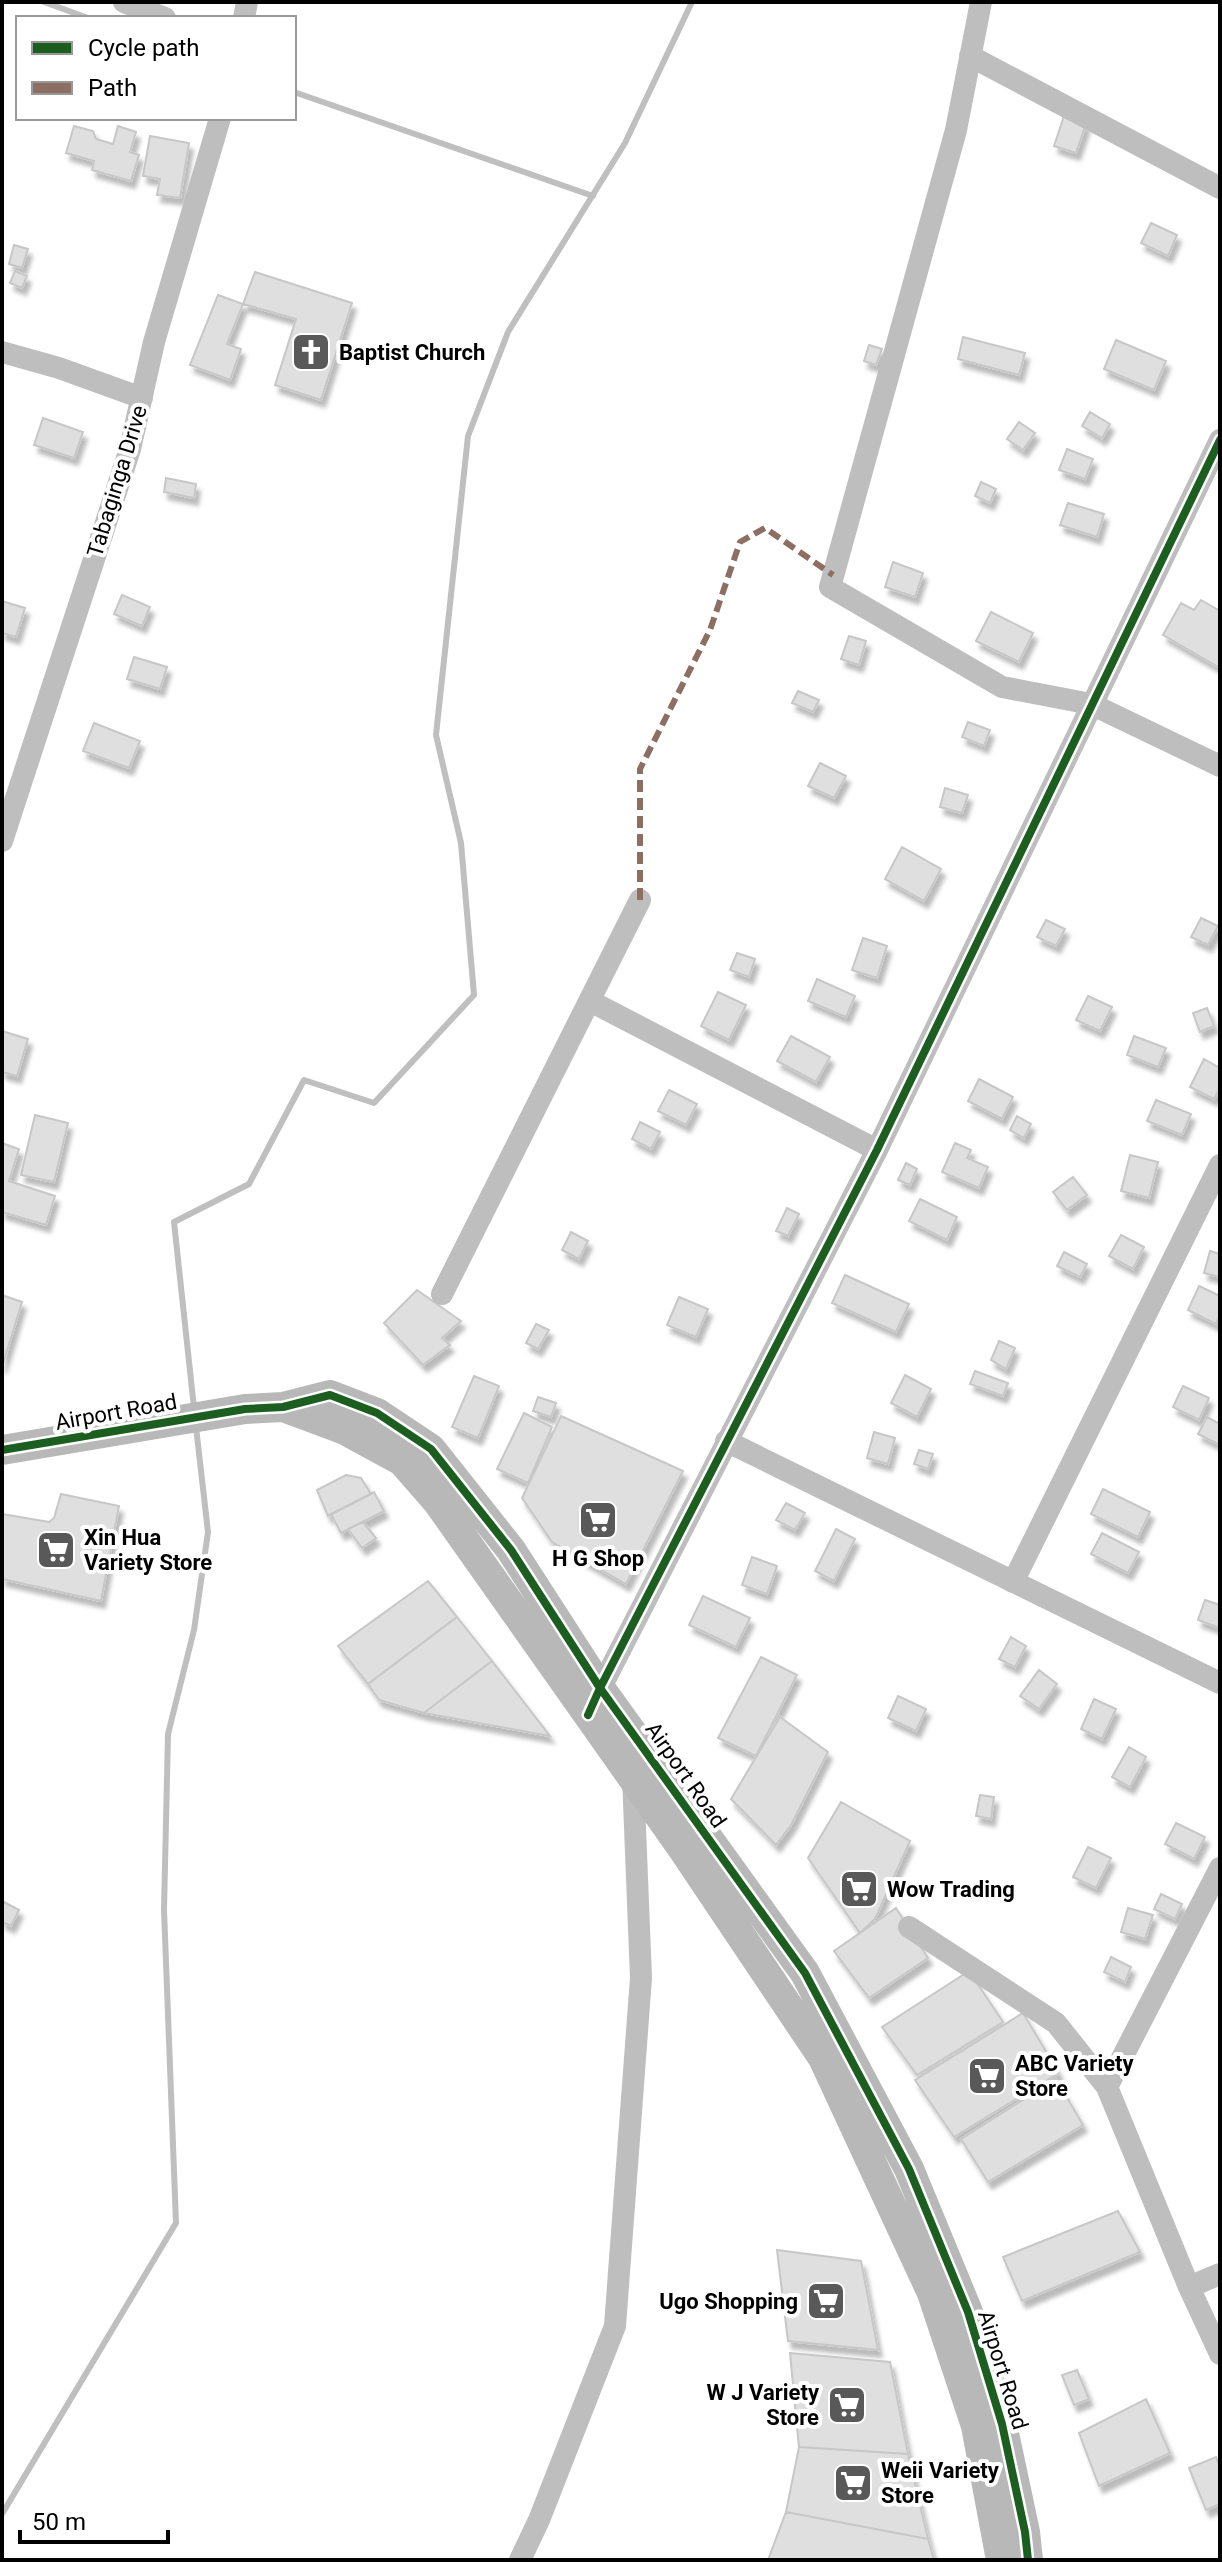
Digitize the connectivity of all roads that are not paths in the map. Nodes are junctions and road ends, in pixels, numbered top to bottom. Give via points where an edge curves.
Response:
1 (124, 2) edge
2 (981, 2) edge
3 (160, 16) edge
4 (970, 56) junction
5 (219, 120) edge
6 (1220, 188) edge
7 (2, 352) edge
8 (142, 398) junction
9 (1220, 440) edge
10 (1091, 704) junction
11 (1220, 766) edge
12 (2, 841) edge
13 (640, 900) dead end
14 (590, 1001) junction
15 (877, 1150) junction
16 (1220, 1165) edge
17 (442, 1294) dead end
18 (726, 1441) junction
19 (2, 1450) edge
20 (1013, 1582) junction
21 (1220, 1683) edge
22 (594, 1701) junction
23 (631, 1727) junction
24 (633, 1779) junction
25 (1220, 1868) edge
26 (909, 1927) dead end
27 (1107, 2087) junction
28 (1220, 2274) edge
29 (1189, 2287) junction
30 (949, 2300) junction
31 (1220, 2354) edge
32 (520, 2560) edge
33 (1001, 2560) edge
34 (1028, 2560) edge

1 - 3 street
2 - 4 street
4 - 6 street
4 - 10 street via 956,130 830,587 1002,687
5 - 8 street, Tabaginga Drive
7 - 8 street
8 - 12 street, Tabaginga Drive
9 - 10 street
10 - 11 street
10 - 15 street
13 - 14 street
14 - 15 street
14 - 17 street
15 - 18 street
16 - 20 street
18 - 20 street
18 - 22 street
19 - 22 street, Airport Road via 245,1409 283,1407 345,1430 402,1461
20 - 21 street
22 - 23 street, Airport Road
22 - 24 street, Airport Road
23 - 24 street
23 - 30 street, Airport Road via 805,1973 909,2169
24 - 30 street, Airport Road via 823,2058 882,2181
24 - 32 street via 641,1978 615,2326
25 - 27 street
26 - 27 street via 1056,2023
27 - 29 street
28 - 29 street
29 - 31 street
30 - 33 street, Airport Road
30 - 34 street, Airport Road via 1002,2424

